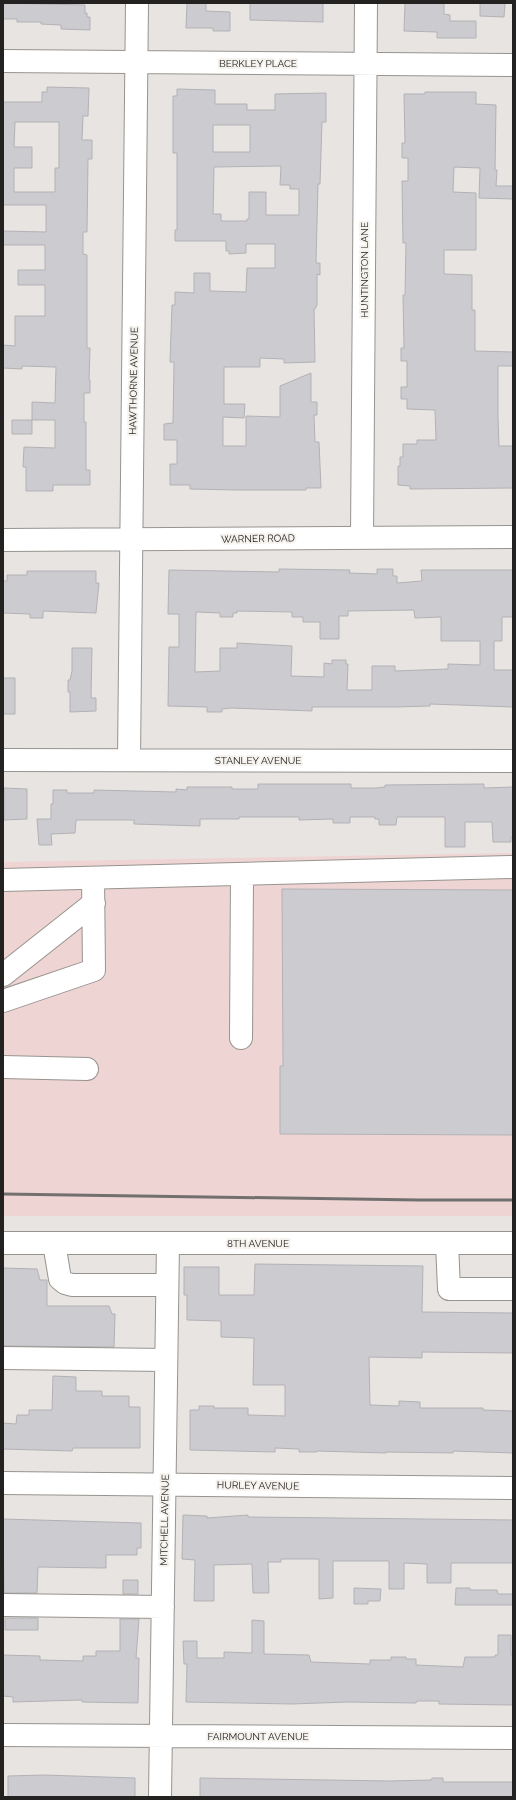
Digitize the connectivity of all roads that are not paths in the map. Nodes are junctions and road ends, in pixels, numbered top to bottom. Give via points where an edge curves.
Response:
1 (137, 3) edge
2 (366, 3) edge
3 (3, 61) edge
4 (137, 62) junction
5 (366, 64) junction
6 (513, 65) edge
7 (362, 537) junction
8 (513, 537) edge
9 (3, 540) edge
10 (132, 540) junction
11 (3, 760) edge
12 (130, 760) junction
13 (513, 761) edge
14 (513, 867) edge
15 (242, 874) junction
16 (93, 878) junction
17 (3, 880) edge
18 (94, 903) junction
19 (3, 975) edge
20 (3, 1001) edge
21 (241, 1038) dead end
22 (3, 1067) edge
23 (87, 1069) dead end
24 (3, 1243) edge
25 (54, 1243) junction
26 (168, 1243) junction
27 (448, 1243) junction
28 (513, 1243) edge
29 (167, 1285) junction
30 (513, 1289) edge
31 (3, 1358) edge
32 (166, 1360) junction
33 (3, 1483) edge
34 (164, 1484) junction
35 (513, 1488) edge
36 (3, 1605) edge
37 (163, 1607) junction
38 (3, 1735) edge
39 (161, 1736) junction
40 (513, 1738) edge
41 (160, 1797) edge

1 - 4 street, HAWTHORNE AVENUE
2 - 5 street, HUNTINGTON LANE
3 - 4 street, BERKLEY PLACE
4 - 5 street, BERKLEY PLACE
4 - 10 street, HAWTHORNE AVENUE
5 - 6 street, BERKLEY PLACE
5 - 7 street, HUNTINGTON LANE
7 - 8 street, WARNER ROAD
7 - 10 street, WARNER ROAD
9 - 10 street, WARNER ROAD
10 - 12 street, HAWTHORNE AVENUE
11 - 12 street, STANLEY AVENUE
12 - 13 street, STANLEY AVENUE
14 - 15 street
15 - 16 street
15 - 21 street
16 - 17 street
16 - 18 street
18 - 19 street
18 - 20 street via 94,970
22 - 23 street
24 - 25 street, 8TH AVENUE
25 - 26 street, 8TH AVENUE
25 - 29 street via 60,1279 65,1283
26 - 27 street, 8TH AVENUE
26 - 29 street, MITCHELL AVENUE
27 - 28 street, 8TH AVENUE
27 - 30 street via 450,1288
29 - 32 street, MITCHELL AVENUE
31 - 32 street
32 - 34 street, MITCHELL AVENUE
33 - 34 street, HURLEY AVENUE
34 - 35 street, HURLEY AVENUE
34 - 37 street, MITCHELL AVENUE
36 - 37 street
37 - 39 street, MITCHELL AVENUE
38 - 39 street, FAIRMOUNT AVENUE
39 - 40 street, FAIRMOUNT AVENUE
39 - 41 street, MITCHELL AVENUE

